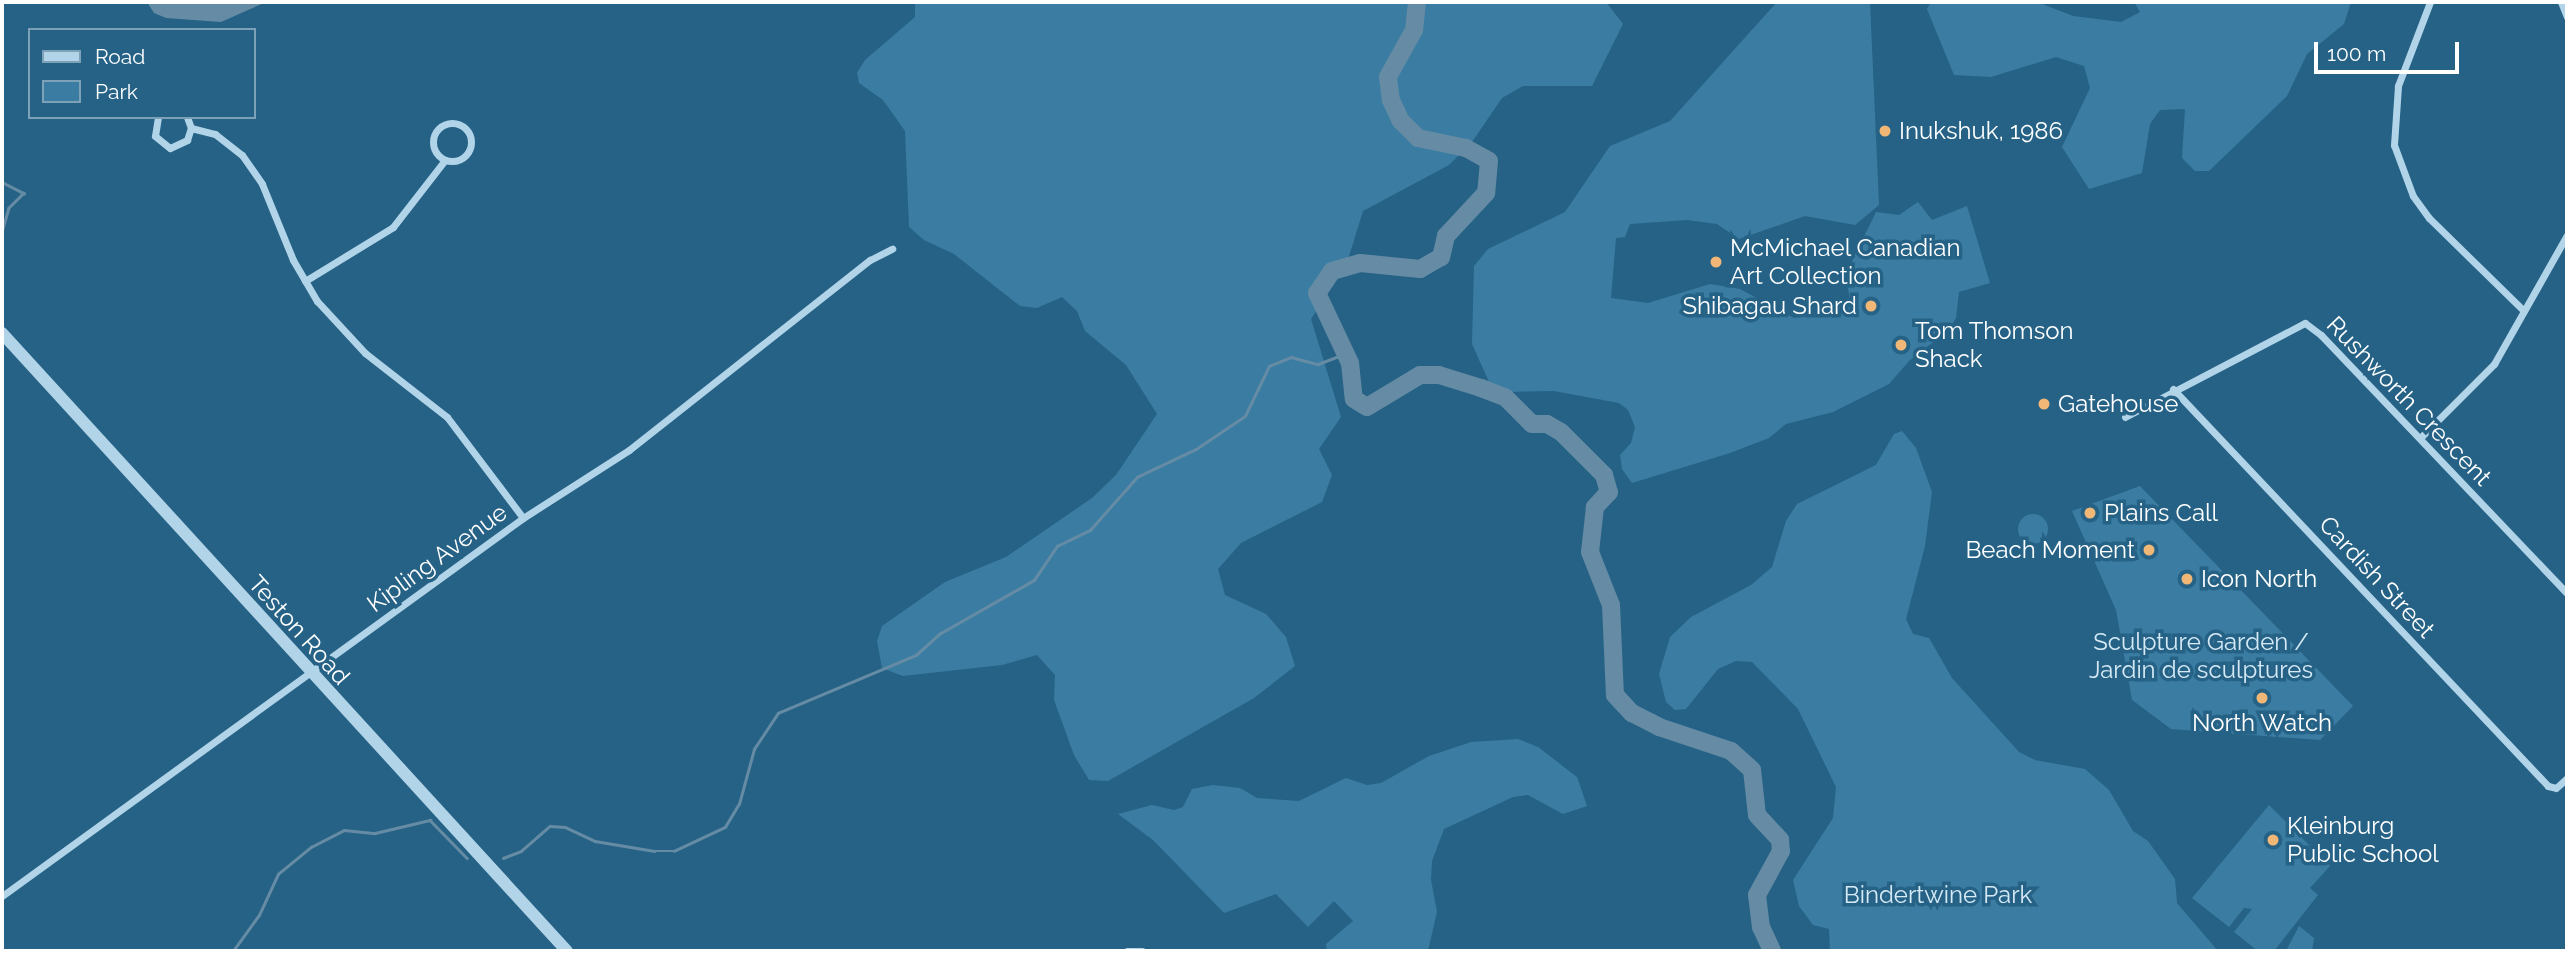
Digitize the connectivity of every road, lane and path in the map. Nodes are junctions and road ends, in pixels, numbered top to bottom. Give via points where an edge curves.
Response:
1 (2430, 2) edge
2 (2561, 2) edge
3 (2567, 17) edge
4 (157, 119) edge
5 (188, 119) edge
6 (191, 128) junction
7 (445, 160) junction
8 (2567, 235) edge
9 (892, 249) dead end
10 (305, 281) junction
11 (2523, 310) junction
12 (2, 333) edge
13 (2173, 389) junction
14 (2124, 416) dead end
15 (2420, 438) junction
16 (523, 518) junction
17 (2567, 593) edge
18 (311, 674) junction
19 (2567, 778) edge
20 (2, 896) edge
21 (568, 951) edge
22 (1127, 951) edge
23 (1143, 951) edge

1 - 11 street via 2398,86 2394,145 2413,196 2429,218
2 - 3 street
4 - 6 street via 153,130 164,146 183,145
5 - 6 street
6 - 10 street via 229,142 249,164
7 - 7 street via 457,161 470,149 467,131 457,124 445,125 436,133 433,145
7 - 10 street via 393,227
8 - 11 street
9 - 16 street, Kipling Avenue via 870,260 629,450
10 - 16 street via 331,318 365,353 447,417
11 - 15 street via 2494,364
12 - 18 street, Teston Road
13 - 14 street, Rushworth Crescent
13 - 15 street, Rushworth Crescent via 2305,323
13 - 19 street, Cardish Street via 2548,786 2556,788
15 - 17 street, Rushworth Crescent
16 - 18 street, Kipling Avenue
18 - 20 street, Kipling Avenue
18 - 21 street, Teston Road
22 - 23 street

